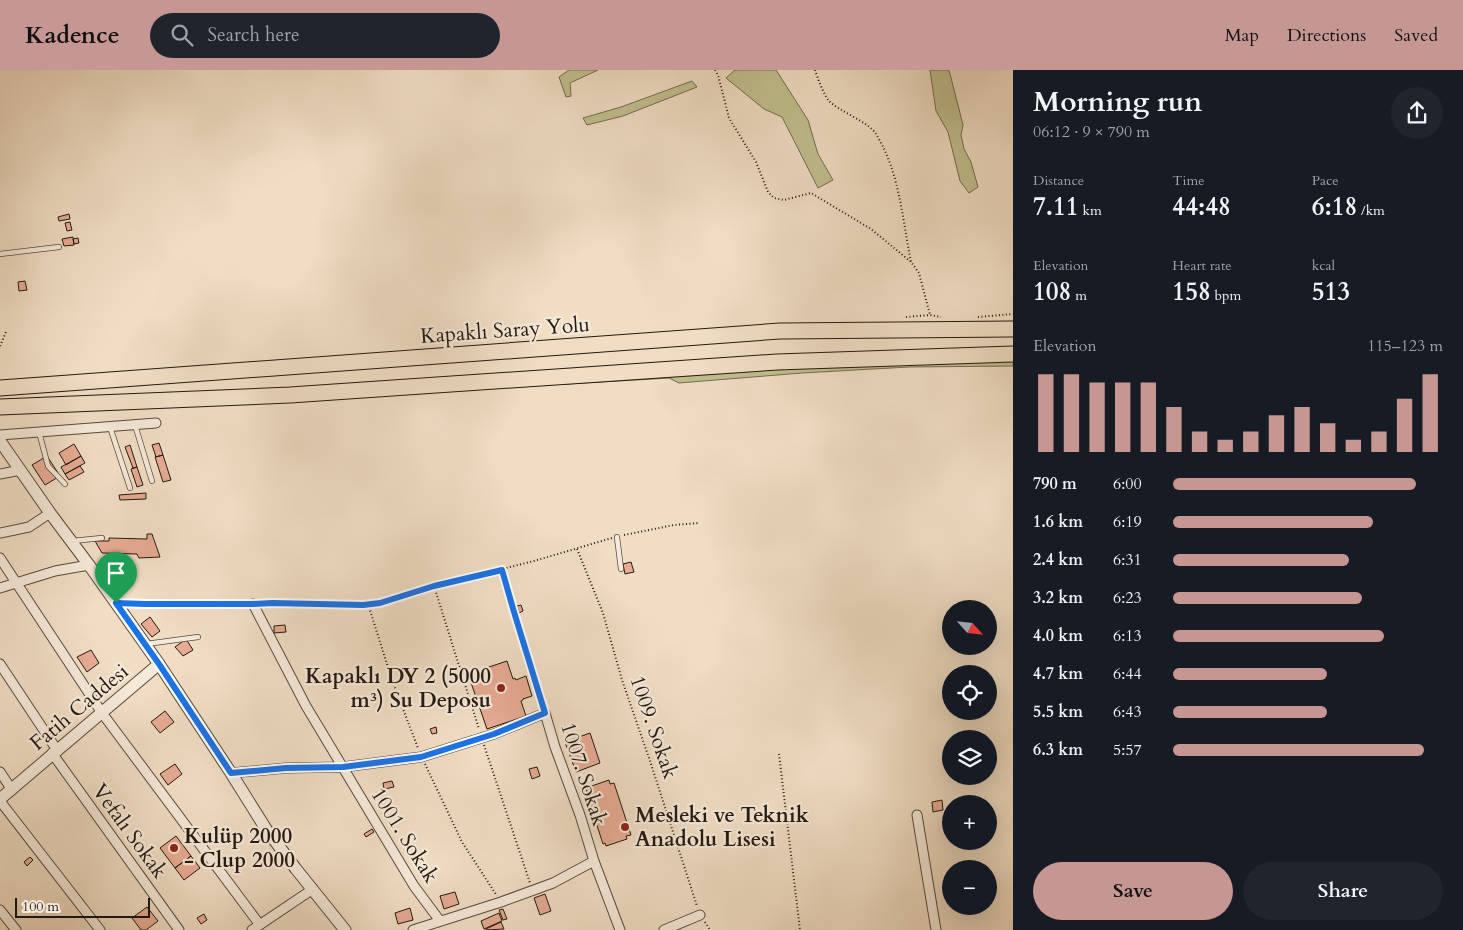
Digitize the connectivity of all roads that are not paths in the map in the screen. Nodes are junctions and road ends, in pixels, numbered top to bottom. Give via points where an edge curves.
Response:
1 (59, 247) dead end
2 (0, 254) edge
3 (1013, 329) edge
4 (1013, 354) edge
5 (0, 388) edge
6 (0, 406) edge
7 (156, 423) dead end
8 (135, 424) junction
9 (110, 426) junction
10 (38, 432) junction
11 (0, 435) edge
12 (0, 441) edge
13 (21, 470) junction
14 (0, 474) edge
15 (152, 481) dead end
16 (65, 484) dead end
17 (130, 488) dead end
18 (50, 513) junction
19 (0, 532) edge
20 (617, 537) road end
21 (102, 538) dead end
22 (71, 541) junction
23 (0, 558) edge
24 (89, 565) junction
25 (622, 569) dead end
26 (17, 583) junction
27 (0, 588) edge
28 (253, 604) road end
29 (198, 637) dead end
30 (145, 644) junction
31 (0, 664) edge
32 (159, 664) junction
33 (102, 713) junction
34 (55, 752) junction
35 (343, 767) junction
36 (0, 772) edge
37 (231, 773) junction
38 (12, 790) junction
39 (0, 800) edge
40 (917, 815) dead end
41 (594, 861) junction
42 (313, 889) junction
43 (0, 910) edge
44 (700, 915) road end
45 (440, 921) junction
46 (256, 928) edge
47 (16, 930) edge
48 (100, 930) edge
49 (179, 930) edge
50 (345, 930) edge
51 (413, 930) edge
52 (620, 930) edge
53 (664, 930) edge
54 (936, 930) edge

1 - 2 lane
3 - 5 highway, Kapaklı Saray Yolu via 780,331
4 - 6 highway via 777,362 290,395
7 - 8 street
8 - 9 street
8 - 15 lane
9 - 10 street
9 - 17 lane
10 - 11 street
10 - 16 lane via 48,466
12 - 13 street
13 - 14 street
13 - 18 street
18 - 19 street via 29,527
18 - 22 street
20 - 25 lane
21 - 22 lane
22 - 24 street
23 - 26 street
24 - 26 street
24 - 30 street
26 - 27 street
26 - 33 street
28 - 35 street, 1001. Sokak via 306,706
29 - 30 lane
30 - 32 street
31 - 34 street, Vefalı Sokak
32 - 33 street, Fatih Caddesi
32 - 37 street
33 - 34 street, Fatih Caddesi
33 - 46 street
34 - 38 street, Fatih Caddesi
34 - 49 street, Vefalı Sokak
35 - 37 street
35 - 41 street, 1007. Sokak via 421,757 494,734 545,713
35 - 45 street, 1001. Sokak via 414,886
36 - 38 street
37 - 42 street via 266,829
38 - 39 street, Fatih Caddesi
39 - 48 street
40 - 54 street
41 - 45 street via 553,883
41 - 52 street, 1007. Sokak
42 - 46 street
42 - 50 street
43 - 47 street
44 - 53 street
45 - 51 street

